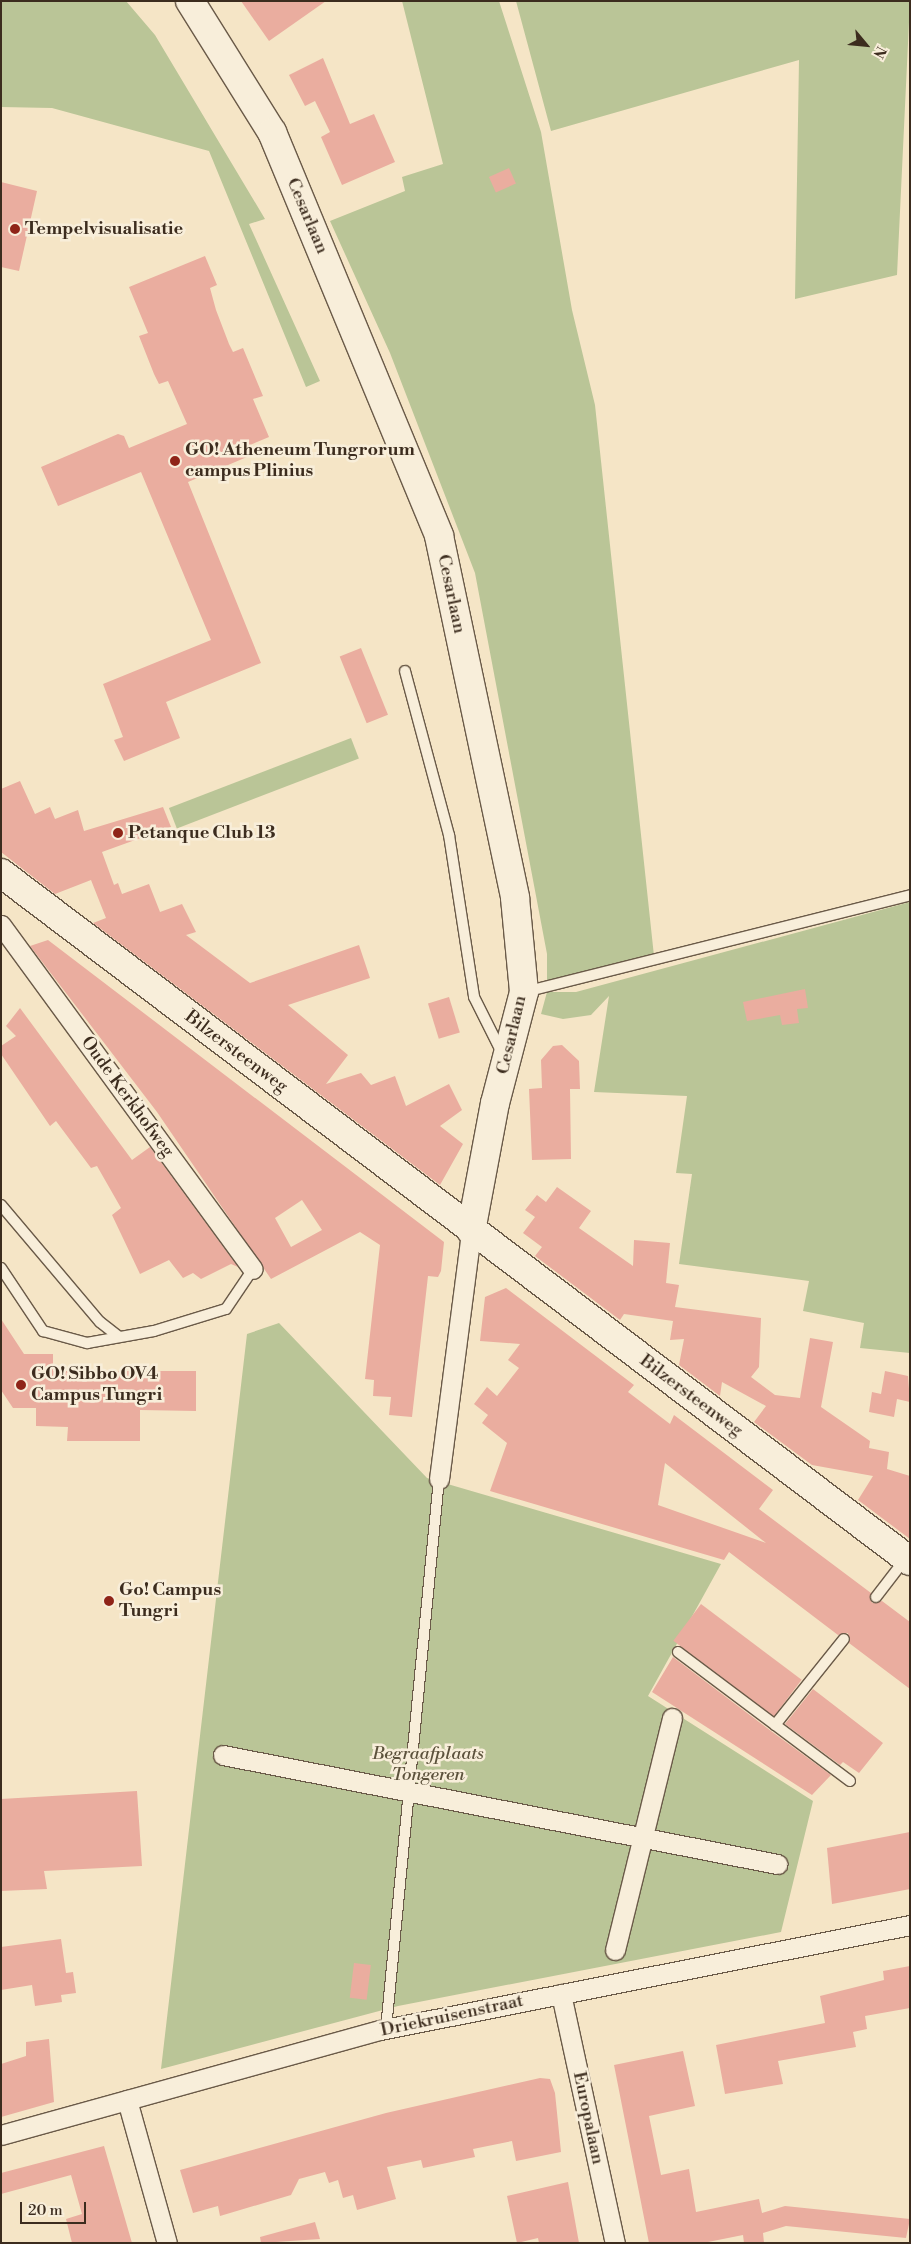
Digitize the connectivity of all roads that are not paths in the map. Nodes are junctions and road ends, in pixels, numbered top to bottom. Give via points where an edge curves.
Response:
1 (190, 1) edge
2 (405, 671) dead end
3 (1, 873) edge
4 (910, 895) edge
5 (4, 935) edge
6 (524, 992) junction
7 (507, 1062) junction
8 (1, 1205) edge
9 (471, 1231) junction
10 (1, 1268) edge
11 (253, 1269) joint
12 (119, 1337) junction
13 (439, 1479) joint
14 (908, 1560) edge
15 (876, 1597) dead end
16 (844, 1639) dead end
17 (678, 1652) dead end
18 (672, 1718) dead end
19 (775, 1725) junction
20 (223, 1755) dead end
21 (850, 1781) dead end
22 (406, 1791) junction
23 (642, 1838) junction
24 (777, 1864) dead end
25 (910, 1925) edge
26 (615, 1950) dead end
27 (562, 1994) junction
28 (386, 2029) junction
29 (127, 2100) junction
30 (1, 2135) edge
31 (167, 2243) edge
32 (615, 2243) edge

1 - 6 street, Cesarlaan via 272,132 439,536 515,898
2 - 7 lane via 448,835 474,997
3 - 9 street, Bilzersteenweg
4 - 6 lane
5 - 11 street, Oude Kerkhofweg
6 - 7 street, Cesarlaan
7 - 9 street, Cesarlaan
8 - 12 lane via 100,1322
9 - 13 street
9 - 14 street, Bilzersteenweg
10 - 12 lane via 43,1331 87,1343
11 - 12 lane via 226,1309
13 - 22 lane
14 - 15 lane
16 - 19 lane
17 - 19 lane
18 - 23 street
19 - 21 lane
20 - 22 street
22 - 23 street
22 - 28 lane
23 - 24 street
23 - 26 street
25 - 27 street, Driekruisenstraat
27 - 28 street, Driekruisenstraat
27 - 32 street, Europalaan
28 - 29 street, Driekruisenstraat
29 - 30 street, Driekruisenstraat
29 - 31 street

